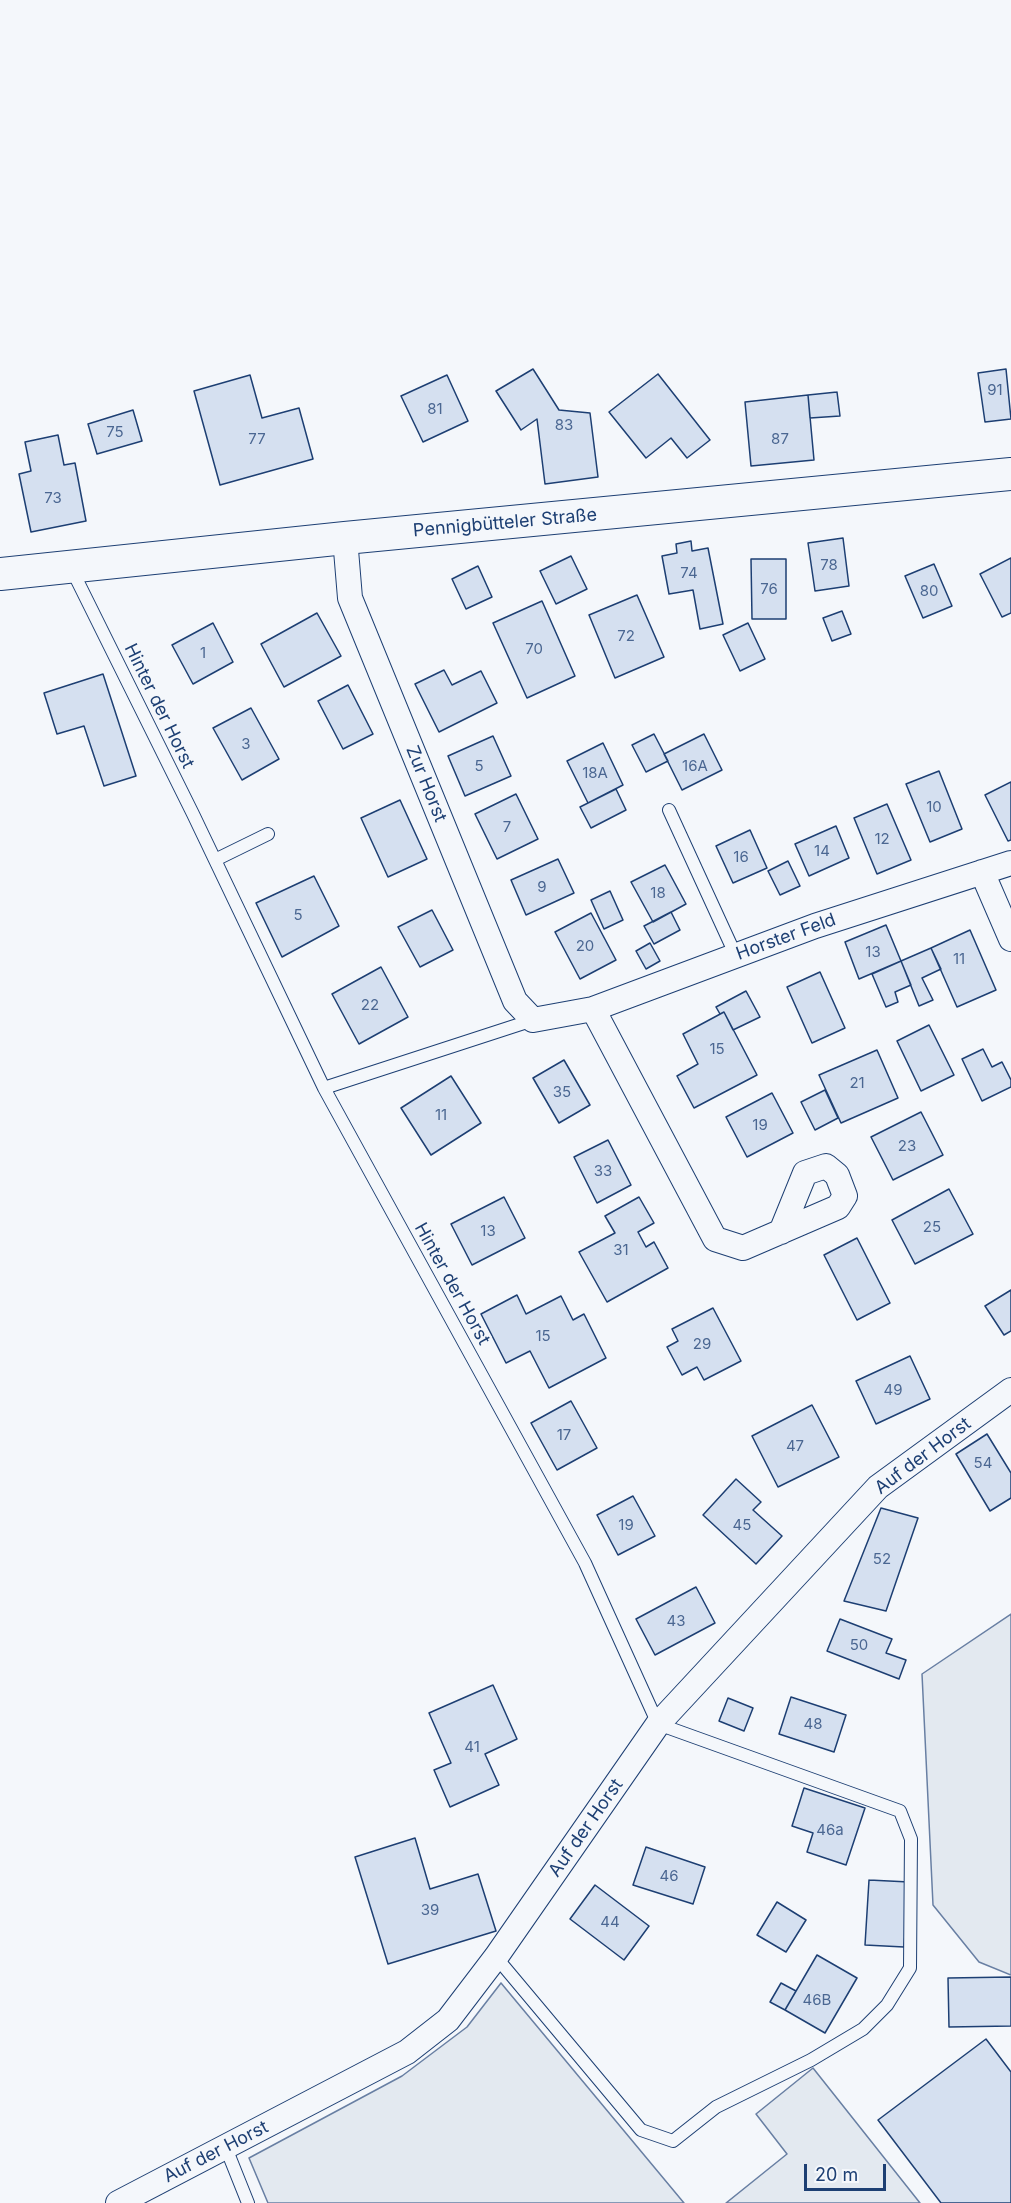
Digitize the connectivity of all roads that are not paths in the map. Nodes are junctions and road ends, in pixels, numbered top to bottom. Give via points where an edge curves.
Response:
1 (1011, 474) edge
2 (345, 538) junction
3 (70, 567) junction
4 (0, 574) edge
5 (669, 810) dead end
6 (268, 834) dead end
7 (215, 860) junction
8 (1011, 863) edge
9 (982, 872) junction
10 (1011, 939) edge
11 (736, 956) junction
12 (593, 1009) junction
13 (533, 1020) junction
14 (324, 1088) junction
15 (781, 1232) dead end
16 (1011, 1390) edge
17 (658, 1724) junction
18 (496, 1957) junction
19 (226, 2148) junction
20 (118, 2203) edge
21 (248, 2203) edge

1 - 2 street, Pennigbütteler Straße
2 - 3 street, Pennigbütteler Straße
2 - 13 street, Zur Horst via 350,598 515,1001
3 - 4 street, Pennigbütteler Straße
3 - 7 lane, Hinter der Horst
5 - 11 lane
6 - 7 lane
7 - 14 lane, Hinter der Horst
8 - 9 street, Horster Feld
9 - 10 street
9 - 11 street, Horster Feld
11 - 12 street, Horster Feld
12 - 13 street, Horster Feld
12 - 15 street via 715,1239 743,1248
13 - 14 lane, Horster Feld
14 - 17 lane, Hinter der Horst via 585,1563
16 - 17 street, Auf der Horst via 878,1487
17 - 18 street, Auf der Horst
17 - 18 lane via 900,1811 910,1839 910,1968 887,2005 863,2029 811,2060 716,2107 673,2140 641,2130
18 - 19 street, Auf der Horst via 448,2020 407,2052
19 - 20 street, Auf der Horst
19 - 21 lane

